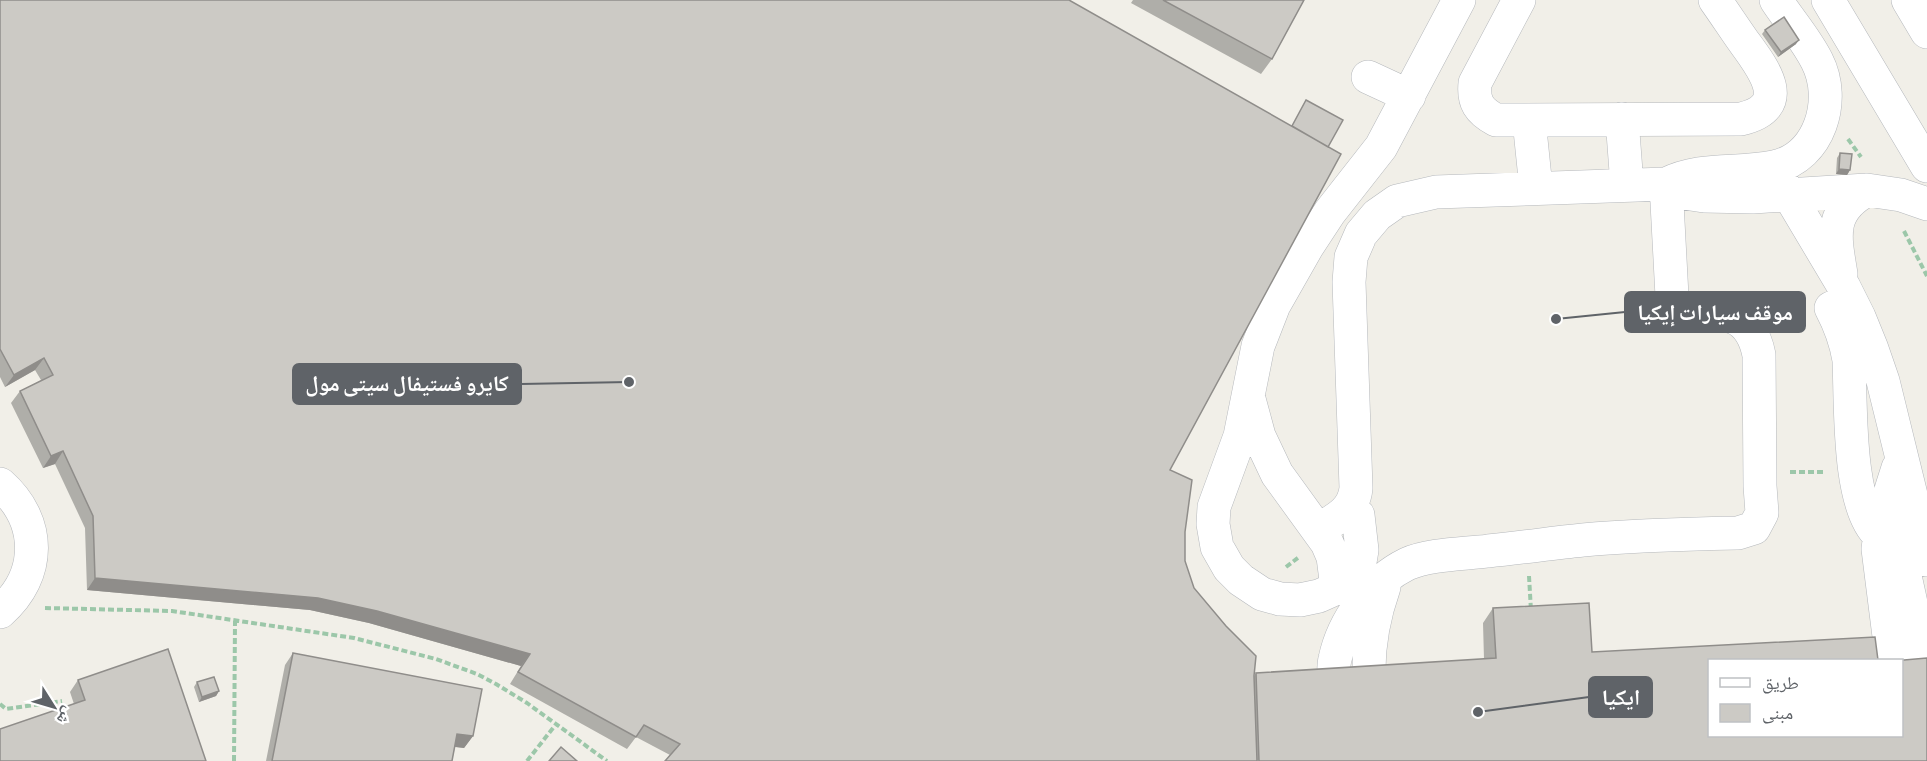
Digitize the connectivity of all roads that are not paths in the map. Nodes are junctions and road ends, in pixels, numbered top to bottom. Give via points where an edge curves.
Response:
1 (1437, 0) edge
2 (1459, 0) edge
3 (1519, 0) edge
4 (1715, 0) edge
5 (1755, 0) edge
6 (1827, 0) edge
7 (1908, 0) edge
8 (1779, 26) edge
9 (1927, 32) edge
10 (1383, 88) junction
11 (1825, 105) junction
12 (1529, 120) junction
13 (1622, 120) junction
14 (1927, 166) edge
15 (1780, 181) junction
16 (1666, 184) junction
17 (1627, 185) junction
18 (1536, 188) junction
19 (1867, 190) junction
20 (1753, 197) junction
21 (1927, 204) edge
22 (1844, 287) junction
23 (1248, 397) junction
24 (1902, 457) junction
25 (1927, 478) edge
26 (0, 484) edge
27 (1348, 508) junction
28 (1885, 521) junction
29 (1318, 530) junction
30 (1927, 560) edge
31 (1387, 577) junction
32 (1337, 588) junction
33 (0, 612) edge
34 (1892, 659) edge
35 (1926, 672) edge
36 (1369, 679) edge
37 (1335, 682) edge

1 - 10 street
2 - 10 street
3 - 12 street via 1475,83 1474,95 1478,106 1496,120
4 - 13 street via 1765,71 1771,87 1768,104 1757,115 1741,118
5 - 8 street
6 - 14 street
7 - 9 street
8 - 11 street
8 - 11 street via 1817,60
10 - 23 street via 1352,154 1309,214 1251,319 1243,351
11 - 15 street via 1812,144 1788,163
12 - 13 street
12 - 18 street
13 - 17 street
15 - 16 street via 1696,173
15 - 19 street
15 - 20 street
15 - 22 street
16 - 17 street
16 - 20 street via 1694,195
16 - 31 street via 1673,315 1730,316 1745,324 1756,338 1762,513 1754,528 1583,540 1423,559
17 - 18 street
18 - 27 street via 1436,192 1397,201 1377,215 1361,234 1351,257 1349,282 1356,488
19 - 21 street
19 - 22 street via 1845,206 1838,219 1836,243
20 - 28 street via 1795,243 1841,328 1849,360 1856,482 1870,525
22 - 24 street via 1872,349
23 - 29 street via 1267,455
23 - 32 street via 1240,436 1214,507 1217,547 1229,568 1262,594 1300,600
24 - 25 street
24 - 28 street
24 - 30 street
26 - 33 street via 23,509 30,530 31,560 24,582 12,602
27 - 29 street
27 - 32 street via 1358,515 1362,550 1355,572
28 - 34 street via 1878,549
28 - 35 street
29 - 32 street via 1333,557
31 - 36 street via 1372,627
31 - 37 street via 1348,623 1334,661

